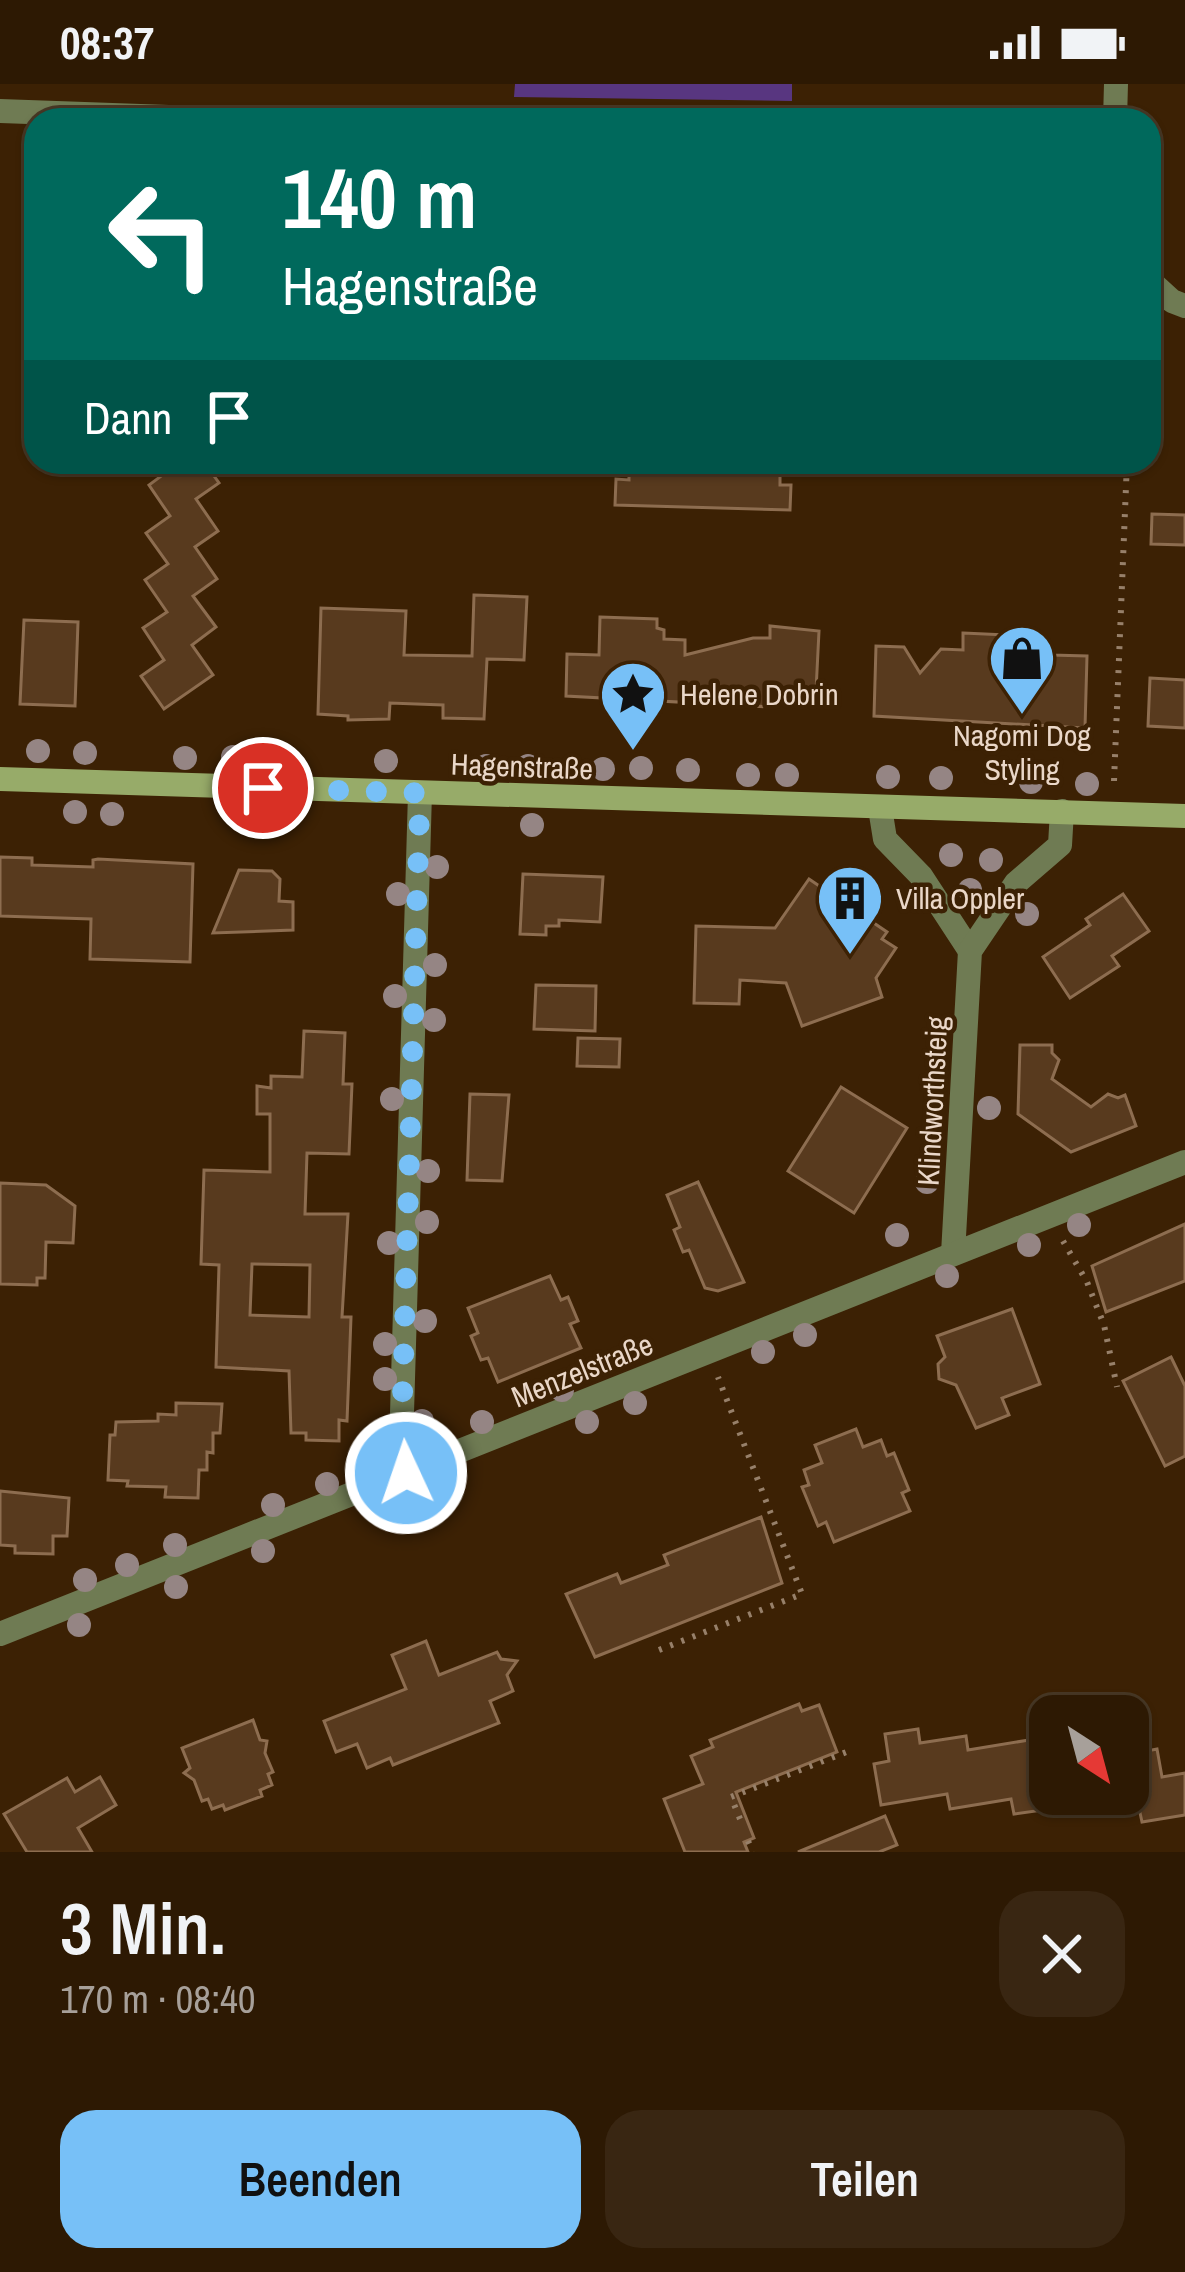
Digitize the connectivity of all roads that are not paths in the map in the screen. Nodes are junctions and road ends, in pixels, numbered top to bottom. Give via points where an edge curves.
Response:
1 (123, 108) edge
2 (0, 111) edge
3 (0, 779) edge
4 (420, 793) junction
5 (880, 808) junction
6 (1062, 811) junction
7 (1185, 816) edge
8 (970, 951) junction
9 (1185, 1162) edge
10 (953, 1254) junction
11 (406, 1473) junction
12 (0, 1634) edge

1 - 2 street via 37,100
3 - 4 main road, Hagenstraße
4 - 5 main road, Hagenstraße
4 - 11 street
5 - 6 main road, Hagenstraße
5 - 8 street via 885,839
6 - 7 main road, Hagenstraße
6 - 8 street via 1060,845 1016,883
8 - 10 street, Klindworthsteig
9 - 10 street, Menzelstraße
10 - 11 street, Menzelstraße
11 - 12 street, Menzelstraße

